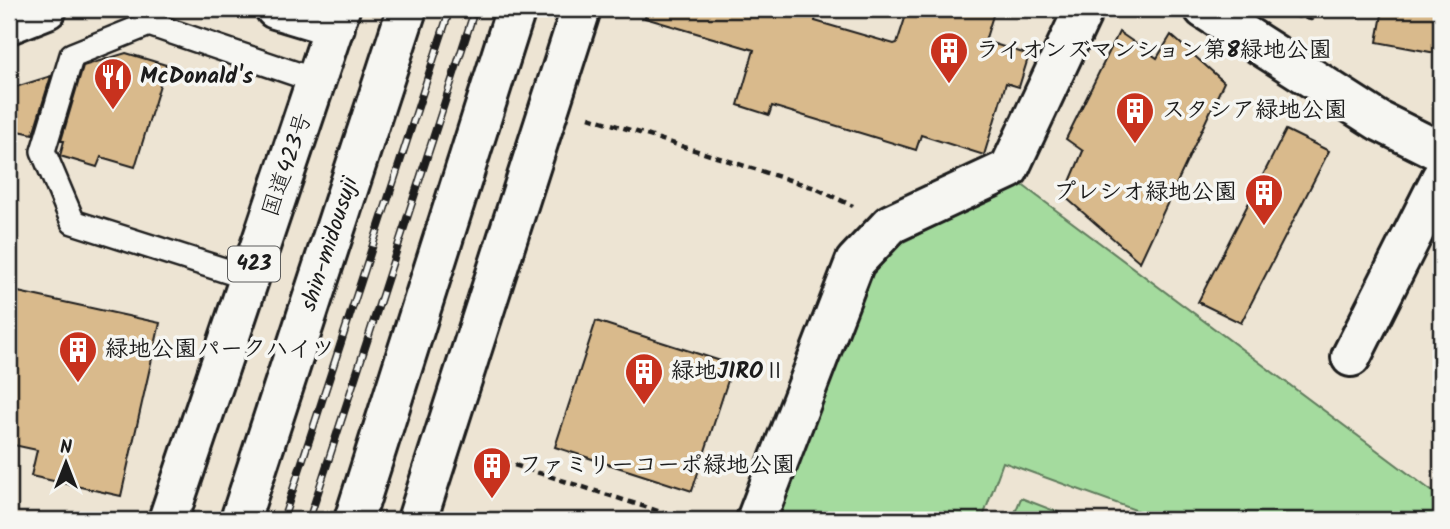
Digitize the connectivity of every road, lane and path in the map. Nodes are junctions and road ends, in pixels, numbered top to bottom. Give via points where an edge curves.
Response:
1 (47, 9) edge
2 (275, 9) edge
3 (407, 9) edge
4 (516, 9) edge
5 (581, 9) edge
6 (1084, 9) edge
7 (1204, 9) edge
8 (337, 18) edge
9 (9, 23) edge
10 (317, 81) junction
11 (584, 115) dead end
12 (1441, 152) edge
13 (1441, 178) edge
14 (815, 188) dead end
15 (249, 278) junction
16 (1351, 357) dead end
17 (471, 451) dead end
18 (168, 520) edge
19 (240, 520) edge
20 (354, 520) edge
21 (417, 520) edge
22 (686, 520) edge
23 (756, 520) edge

1 - 9 main road
2 - 8 main road
3 - 19 main road, shin-midousuji
4 - 20 main road
5 - 21 main road
6 - 23 main road via 1009,169 891,224 855,262
7 - 12 main road via 1379,121
8 - 10 main road, 国道423号 / 423
10 - 15 main road, 国道423号 / 423
10 - 15 lane via 149,24 72,55 44,150 73,222
11 - 14 path
13 - 16 main road
15 - 18 main road, 国道423号 / 423
17 - 22 path

